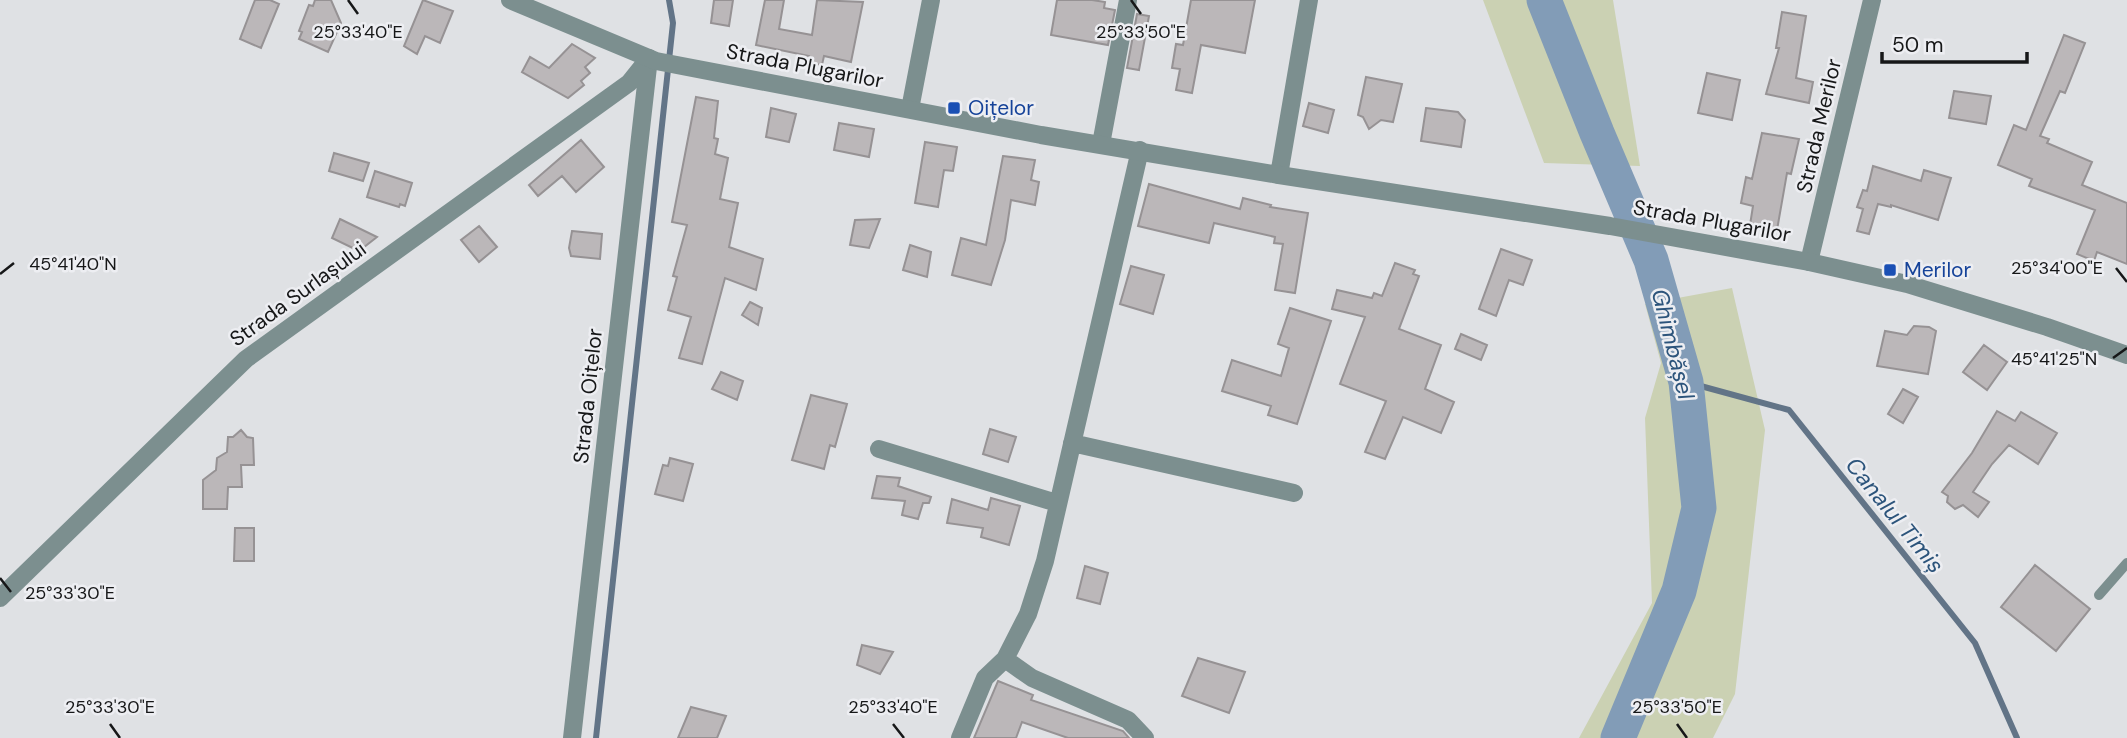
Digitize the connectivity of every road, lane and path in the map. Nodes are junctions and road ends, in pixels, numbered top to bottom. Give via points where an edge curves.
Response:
1 (510, 0) edge
2 (931, 0) edge
3 (1128, 0) edge
4 (1309, 0) edge
5 (1872, 0) edge
6 (652, 60) junction
7 (910, 109) junction
8 (1101, 144) junction
9 (1140, 150) junction
10 (1279, 175) junction
11 (1809, 262) junction
12 (2127, 355) edge
13 (1072, 443) junction
14 (880, 449) dead end
15 (1294, 493) dead end
16 (1057, 503) junction
17 (2127, 563) edge
18 (2099, 595) dead end
19 (0, 598) edge
20 (1005, 659) junction
21 (572, 738) edge
22 (960, 738) edge
23 (1144, 738) edge

1 - 6 street, Strada Plugarilor
2 - 7 street
3 - 8 street
4 - 10 street
5 - 11 street, Strada Merilor
6 - 7 street, Strada Plugarilor
6 - 19 street, Strada Surlașului via 629,83 246,359
6 - 21 street, Strada Oițelor
7 - 8 street, Strada Plugarilor
8 - 9 street, Strada Plugarilor
9 - 10 street, Strada Plugarilor
9 - 13 street
10 - 11 street, Strada Plugarilor
11 - 12 street, Strada Plugarilor via 1907,284
13 - 15 street
13 - 16 street
14 - 16 street
16 - 20 street via 1028,614
17 - 18 lane
20 - 22 street via 985,678
20 - 23 street via 1032,678 1128,720

